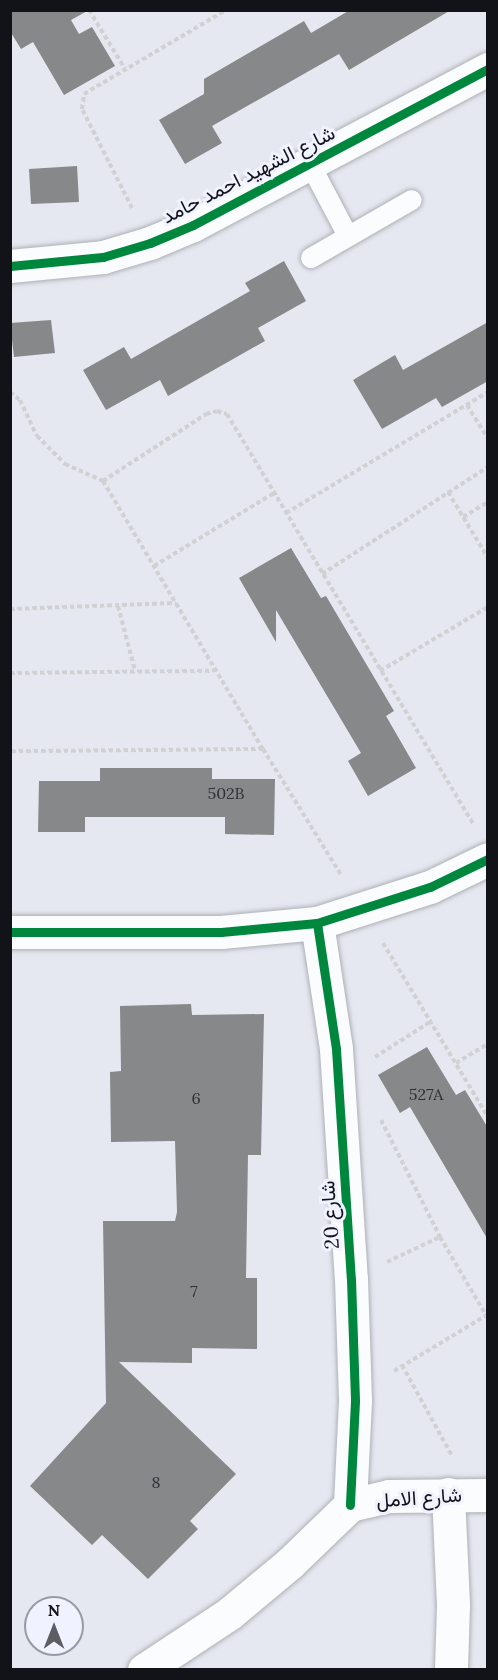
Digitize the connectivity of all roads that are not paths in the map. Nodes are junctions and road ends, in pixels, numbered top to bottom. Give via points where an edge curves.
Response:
1 (488, 69) edge
2 (310, 164) junction
3 (412, 200) dead end
4 (348, 236) junction
5 (311, 258) dead end
6 (10, 266) edge
7 (488, 859) edge
8 (317, 923) junction
9 (10, 932) edge
10 (470, 1494) edge
11 (350, 1505) junction
12 (144, 1670) edge
13 (451, 1670) edge

1 - 2 street, شارع الشهيد احمد حامد
2 - 4 lane
2 - 6 street, شارع الشهيد احمد حامد via 150,243 103,257
3 - 4 lane
4 - 5 lane
7 - 8 street via 430,887
8 - 9 street via 221,932
8 - 11 street, شارع 20 via 336,1049 351,1279 355,1401
10 - 11 street, شارع الامل via 389,1496
10 - 13 street via 453,1605
11 - 12 street via 230,1613

